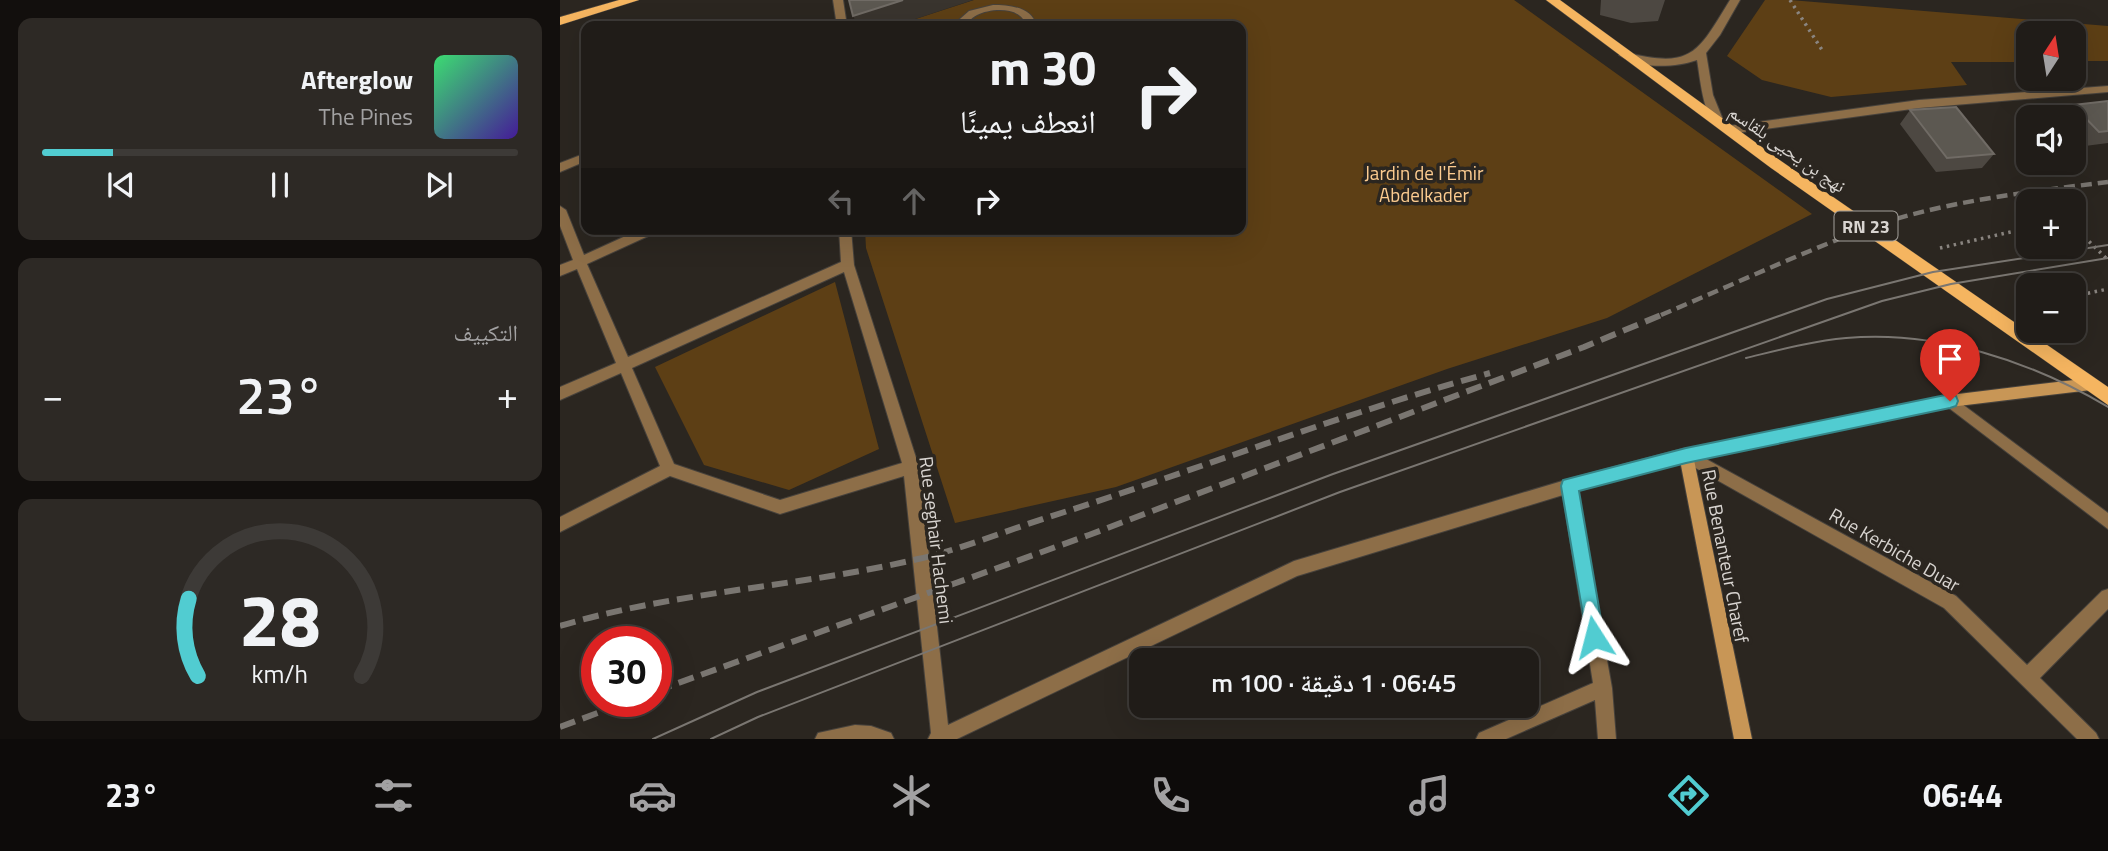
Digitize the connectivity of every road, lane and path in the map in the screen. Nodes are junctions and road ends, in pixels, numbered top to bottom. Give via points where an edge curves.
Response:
1 (594, 0) edge
2 (633, 0) edge
3 (838, 0) edge
4 (1552, 0) edge
5 (1735, 0) edge
6 (1790, 0) edge
7 (560, 14) edge
8 (560, 21) edge
9 (841, 21) edge
10 (963, 21) edge
11 (1029, 21) edge
12 (1701, 52) junction
13 (1824, 53) dead end
14 (1624, 55) junction
15 (2108, 89) edge
16 (1723, 126) junction
17 (581, 159) edge
18 (560, 167) edge
19 (560, 210) edge
20 (2016, 231) edge
21 (640, 235) edge
22 (846, 235) edge
23 (2086, 239) edge
24 (1909, 255) junction
25 (2108, 260) edge
26 (580, 262) junction
27 (848, 265) junction
28 (560, 271) edge
29 (2108, 289) edge
30 (2086, 294) edge
31 (624, 364) junction
32 (2100, 383) edge
33 (560, 394) edge
34 (2108, 397) edge
35 (1950, 401) junction
36 (1686, 455) junction
37 (911, 467) junction
38 (669, 469) junction
39 (1569, 486) junction
40 (2108, 522) edge
41 (560, 525) edge
42 (2108, 597) edge
43 (2028, 678) junction
44 (1603, 688) junction
45 (939, 738) edge
46 (824, 739) edge
47 (885, 739) edge
48 (1485, 739) edge
49 (1607, 739) edge
50 (1743, 739) edge
51 (2090, 739) edge

1 - 7 main road
2 - 8 main road
3 - 9 street
4 - 14 main road, نهج بن يحيى بلقاسم / RN 23
5 - 12 street
6 - 13 path
10 - 11 street via 976,11 999,7 1020,10
12 - 14 street via 1666,61
12 - 16 street via 1708,95
14 - 16 main road, نهج بن يحيى بلقاسم / RN 23
15 - 16 street
16 - 24 main road, نهج بن يحيى بلقاسم / RN 23
17 - 18 street
19 - 26 street
20 - 24 path
21 - 26 street
22 - 27 street, Rue seghair Hachemi
23 - 25 path
24 - 32 main road, نهج بن يحيى بلقاسم / RN 23
26 - 28 street
26 - 31 street
27 - 31 street
27 - 37 street, Rue seghair Hachemi
29 - 30 path
31 - 33 street
31 - 38 street
32 - 34 main road, نهج بن يحيى بلقاسم / RN 23
32 - 35 main road, Rue Benanteur Charef
35 - 36 main road, Rue Benanteur Charef
35 - 40 street
36 - 39 street
36 - 43 street, Rue Kerbiche Duar via 1950,602
36 - 50 main road, Rue Benanteur Charef
37 - 38 street via 780,507
37 - 45 street, Rue seghair Hachemi
38 - 41 street
39 - 44 street
39 - 45 street via 1294,569
42 - 43 street
43 - 51 street, Rue Kerbiche Duar
44 - 48 street
44 - 49 street
46 - 47 street via 839,735

